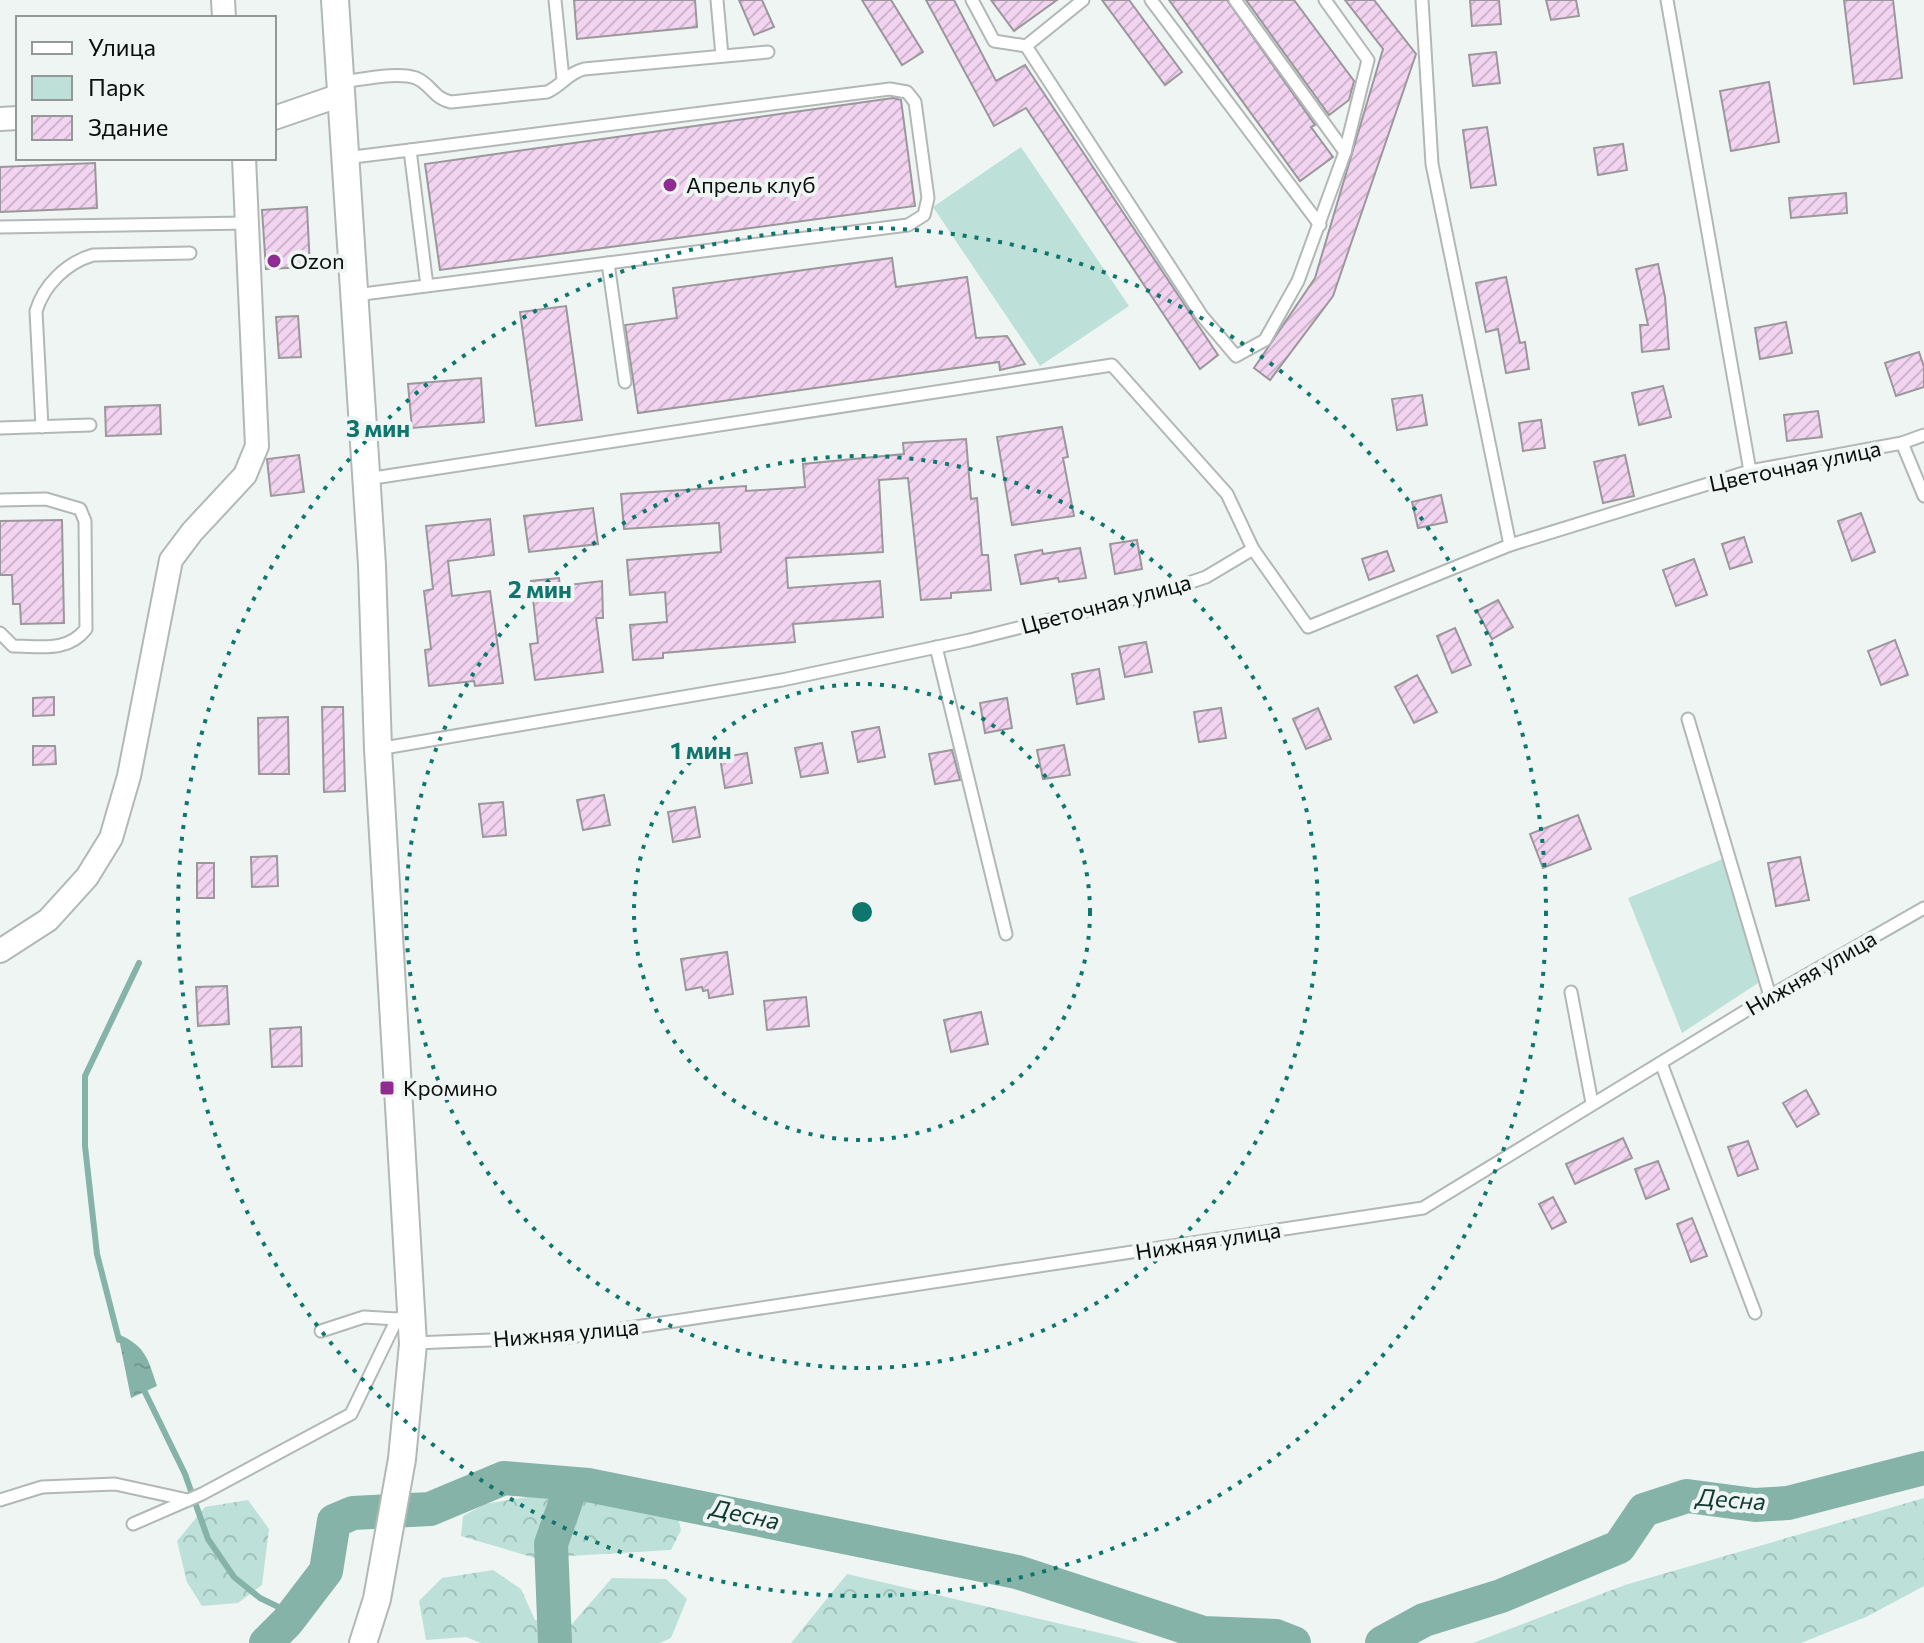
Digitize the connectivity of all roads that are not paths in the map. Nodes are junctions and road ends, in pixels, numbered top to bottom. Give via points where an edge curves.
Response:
1 (335, 0) edge
2 (555, 0) edge
3 (717, 0) edge
4 (972, 0) edge
5 (1083, 0) edge
6 (1151, 0) edge
7 (1235, 0) edge
8 (1325, 0) edge
9 (1422, 0) edge
10 (1667, 0) edge
11 (1026, 46) junction
12 (768, 52) dead end
13 (722, 56) junction
14 (563, 79) junction
15 (340, 88) junction
16 (276, 117) edge
17 (410, 150) junction
18 (1345, 152) junction
19 (345, 158) junction
20 (244, 160) edge
21 (247, 223) junction
22 (1320, 225) junction
23 (0, 227) edge
24 (190, 253) dead end
25 (608, 263) junction
26 (427, 286) junction
27 (354, 295) junction
28 (625, 382) dead end
29 (90, 425) dead end
30 (42, 427) junction
31 (0, 428) edge
32 (1924, 435) edge
33 (1902, 443) junction
34 (1750, 471) junction
35 (366, 479) junction
36 (1924, 496) edge
37 (0, 500) edge
38 (1510, 545) junction
39 (1253, 549) junction
40 (0, 633) edge
41 (936, 647) junction
42 (1688, 719) dead end
43 (378, 749) junction
44 (1924, 908) edge
45 (1006, 934) dead end
46 (0, 951) edge
47 (1571, 992) dead end
48 (1770, 996) junction
49 (1661, 1063) junction
50 (1592, 1103) junction
51 (1755, 1313) dead end
52 (404, 1317) junction
53 (321, 1331) dead end
54 (413, 1344) junction
55 (0, 1500) edge
56 (188, 1500) junction
57 (133, 1524) dead end
58 (363, 1643) edge

1 - 15 street
2 - 14 lane
3 - 13 lane
4 - 11 lane via 994,41
5 - 11 lane
6 - 22 lane
7 - 18 lane
8 - 18 lane via 1368,60
9 - 38 lane via 1432,164
10 - 34 lane
11 - 22 lane via 1202,316 1236,356 1265,340 1298,281
12 - 13 lane
13 - 14 lane via 584,69
14 - 15 lane via 547,92 451,102 411,77
15 - 16 street
15 - 19 street
17 - 19 lane
17 - 25 lane via 890,89 907,92 915,102 928,198 924,215 915,223
17 - 26 lane
18 - 22 lane
19 - 27 street
20 - 21 street
21 - 23 lane
21 - 46 street via 257,446 245,475 171,560 129,776 111,838 87,877 48,920
24 - 30 lane via 79,259 40,296 36,311
25 - 26 lane
25 - 28 lane
26 - 27 lane
27 - 35 street
29 - 30 lane
30 - 31 lane
32 - 33 lane
33 - 34 lane, Цветочная улица
33 - 36 lane, Цветочная улица
34 - 38 lane, Цветочная улица
35 - 39 lane via 1112,365 1227,494
35 - 43 street
37 - 40 lane via 46,499 80,509 85,521 86,629 64,646 13,646
38 - 39 lane, Цветочная улица via 1308,627
39 - 41 lane, Цветочная улица via 1206,577 1165,591
41 - 43 lane, Цветочная улица via 782,680
41 - 45 lane
42 - 48 lane
43 - 52 street
44 - 48 lane, Нижняя улица
47 - 50 lane
48 - 49 lane, Нижняя улица
49 - 50 lane, Нижняя улица
49 - 51 lane
50 - 54 lane, Нижняя улица via 1423,1208 569,1337
52 - 53 lane via 364,1317
52 - 54 street
52 - 56 lane via 351,1414
54 - 58 street via 402,1459 377,1599
55 - 56 lane via 42,1487 115,1484
56 - 57 lane

